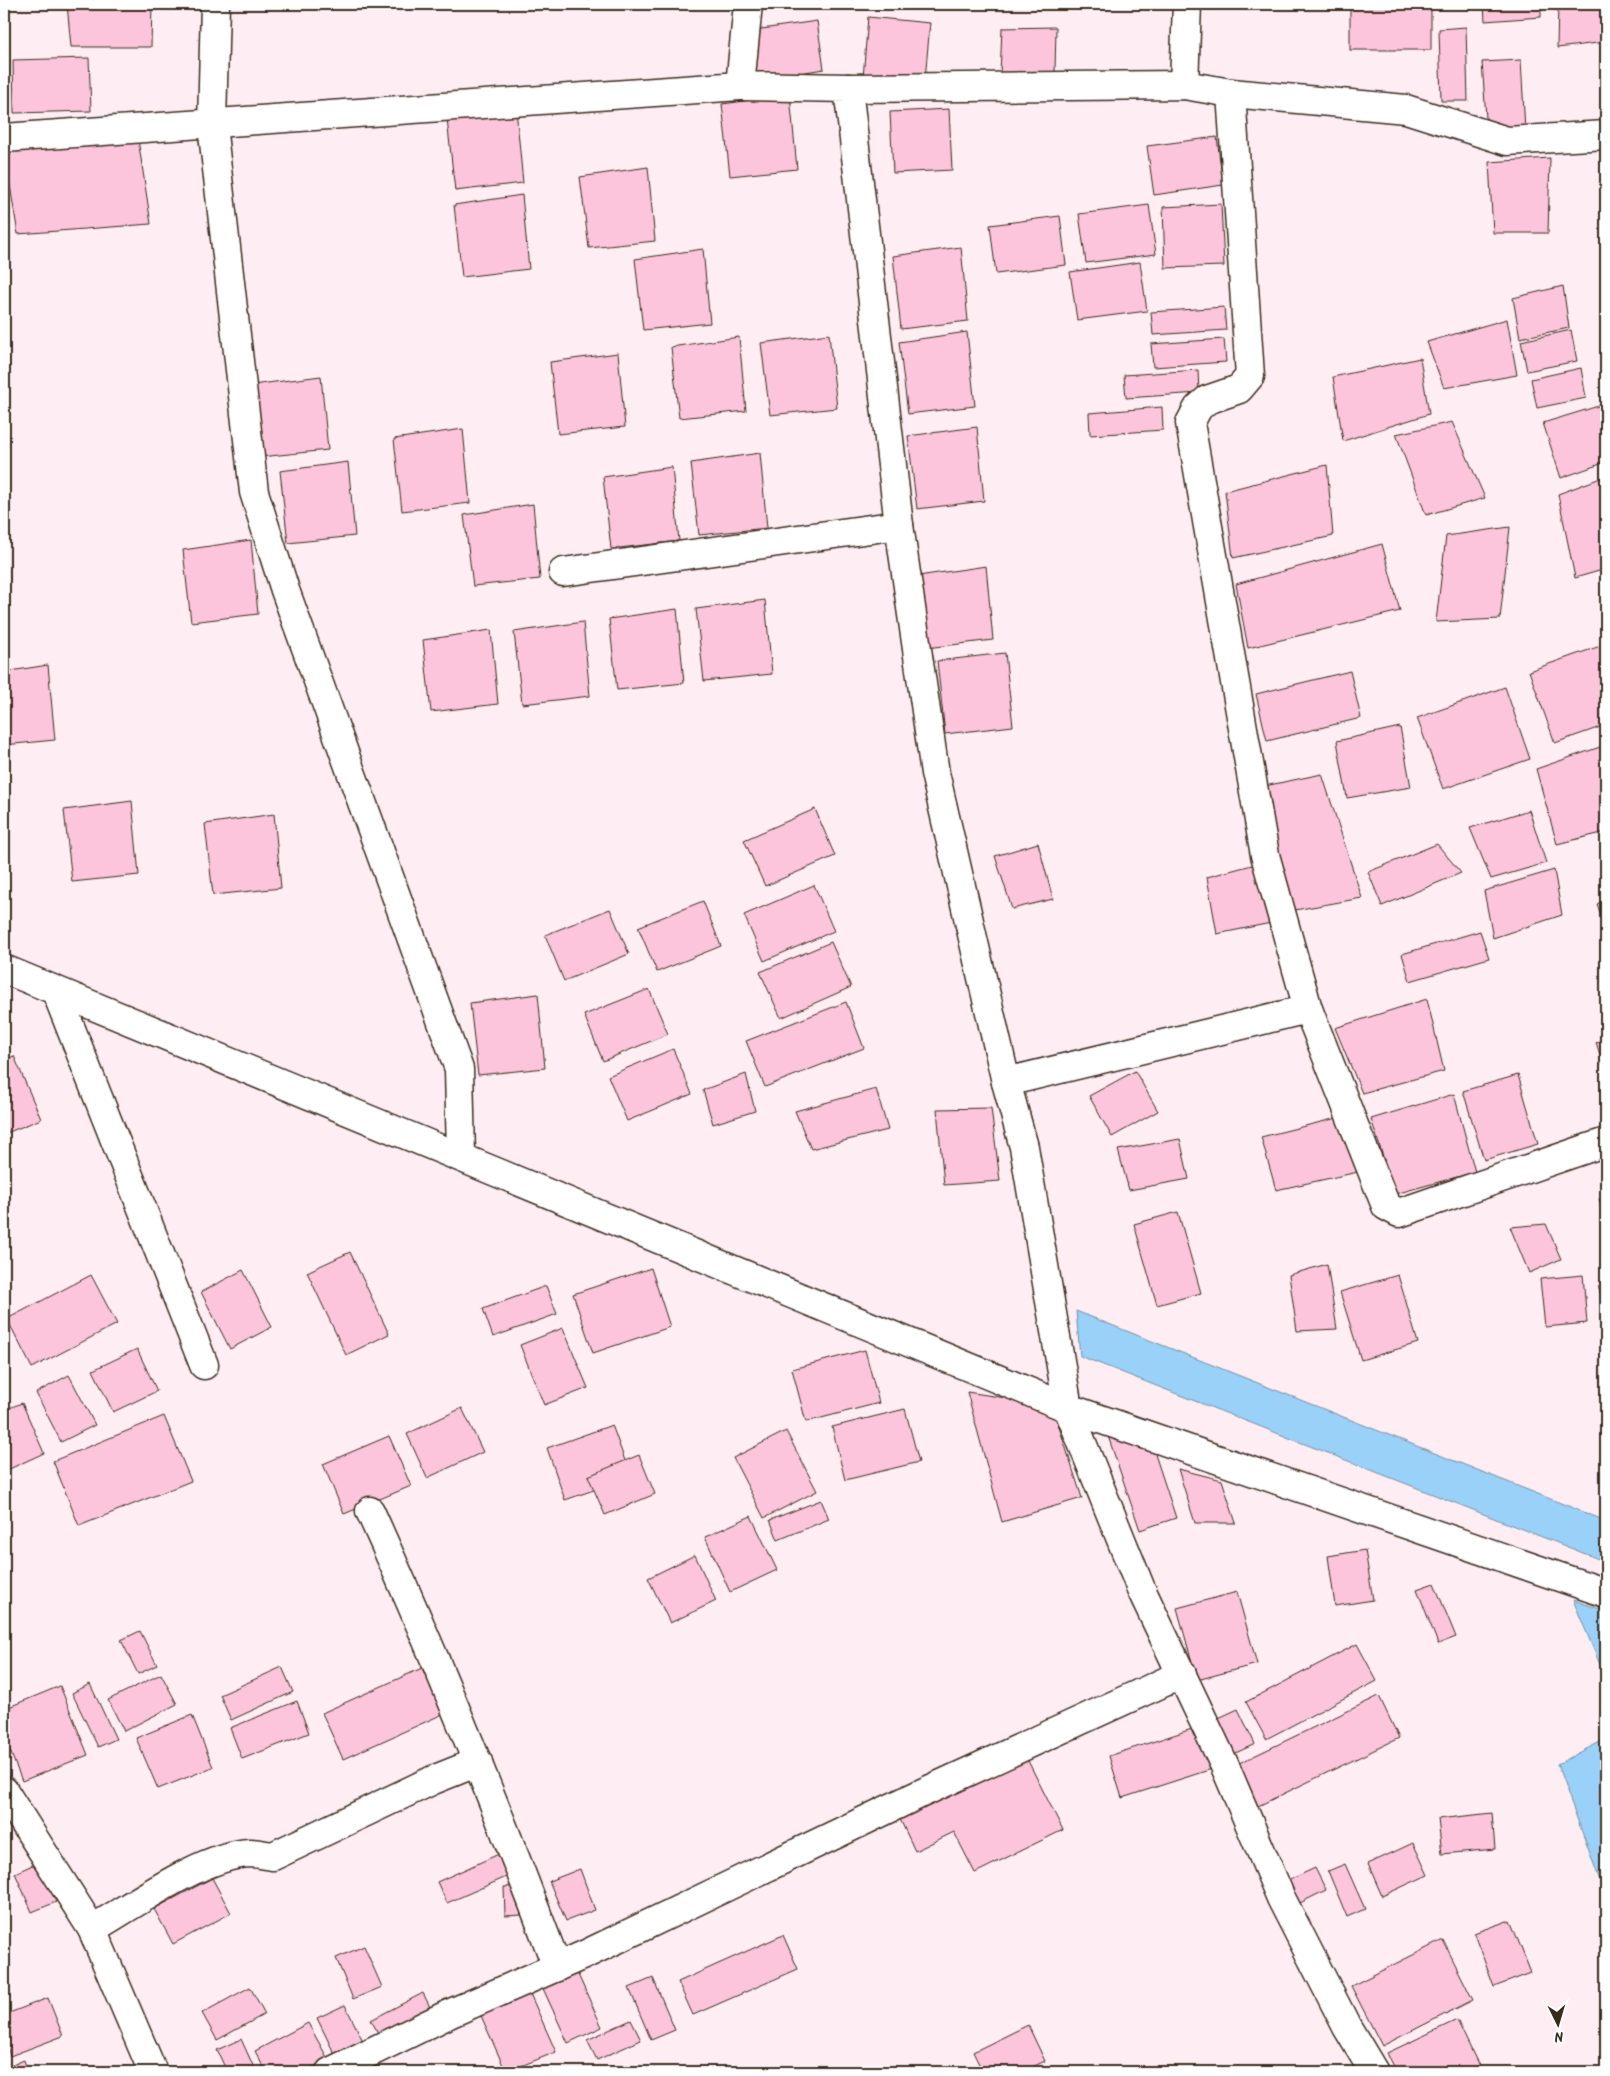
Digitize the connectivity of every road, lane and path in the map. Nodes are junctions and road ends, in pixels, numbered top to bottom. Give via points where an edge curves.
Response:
1 (215, 4) edge
2 (748, 4) edge
3 (1187, 4) edge
4 (1184, 85) junction
5 (740, 86) junction
6 (848, 88) junction
7 (1231, 93) junction
8 (212, 125) junction
9 (1606, 135) edge
10 (4, 138) edge
11 (899, 525) junction
12 (562, 572) dead end
13 (4, 969) edge
14 (56, 990) junction
15 (1308, 1009) junction
16 (1006, 1082) junction
17 (1606, 1142) edge
18 (461, 1157) junction
19 (204, 1365) dead end
20 (1068, 1408) junction
21 (370, 1511) dead end
22 (1606, 1593) edge
23 (1182, 1674) junction
24 (478, 1762) junction
25 (4, 1791) edge
26 (92, 1929) junction
27 (558, 1967) junction
28 (154, 2072) edge
29 (330, 2072) edge
30 (1374, 2072) edge

1 - 8 street
2 - 5 street
3 - 4 street
4 - 6 street
4 - 7 street
5 - 6 street
5 - 8 street
6 - 11 street
7 - 9 street via 1406,109 1507,141
7 - 15 street via 1250,376 1239,389 1207,400 1190,423 1265,855
8 - 10 street
8 - 18 street via 254,492 285,590 459,1069
11 - 12 street
11 - 16 street via 935,773
13 - 14 street
14 - 18 street
14 - 19 street
15 - 16 street
15 - 17 street via 1386,1206 1399,1213
16 - 20 street via 1024,1148
18 - 20 street
20 - 22 street
20 - 23 street via 1141,1589
21 - 24 street
23 - 27 street via 922,1793
23 - 30 street via 1281,1898 1347,2027
24 - 26 street via 273,1856 250,1853 208,1865
24 - 27 street
25 - 26 street
26 - 28 street
27 - 29 street via 451,2013

